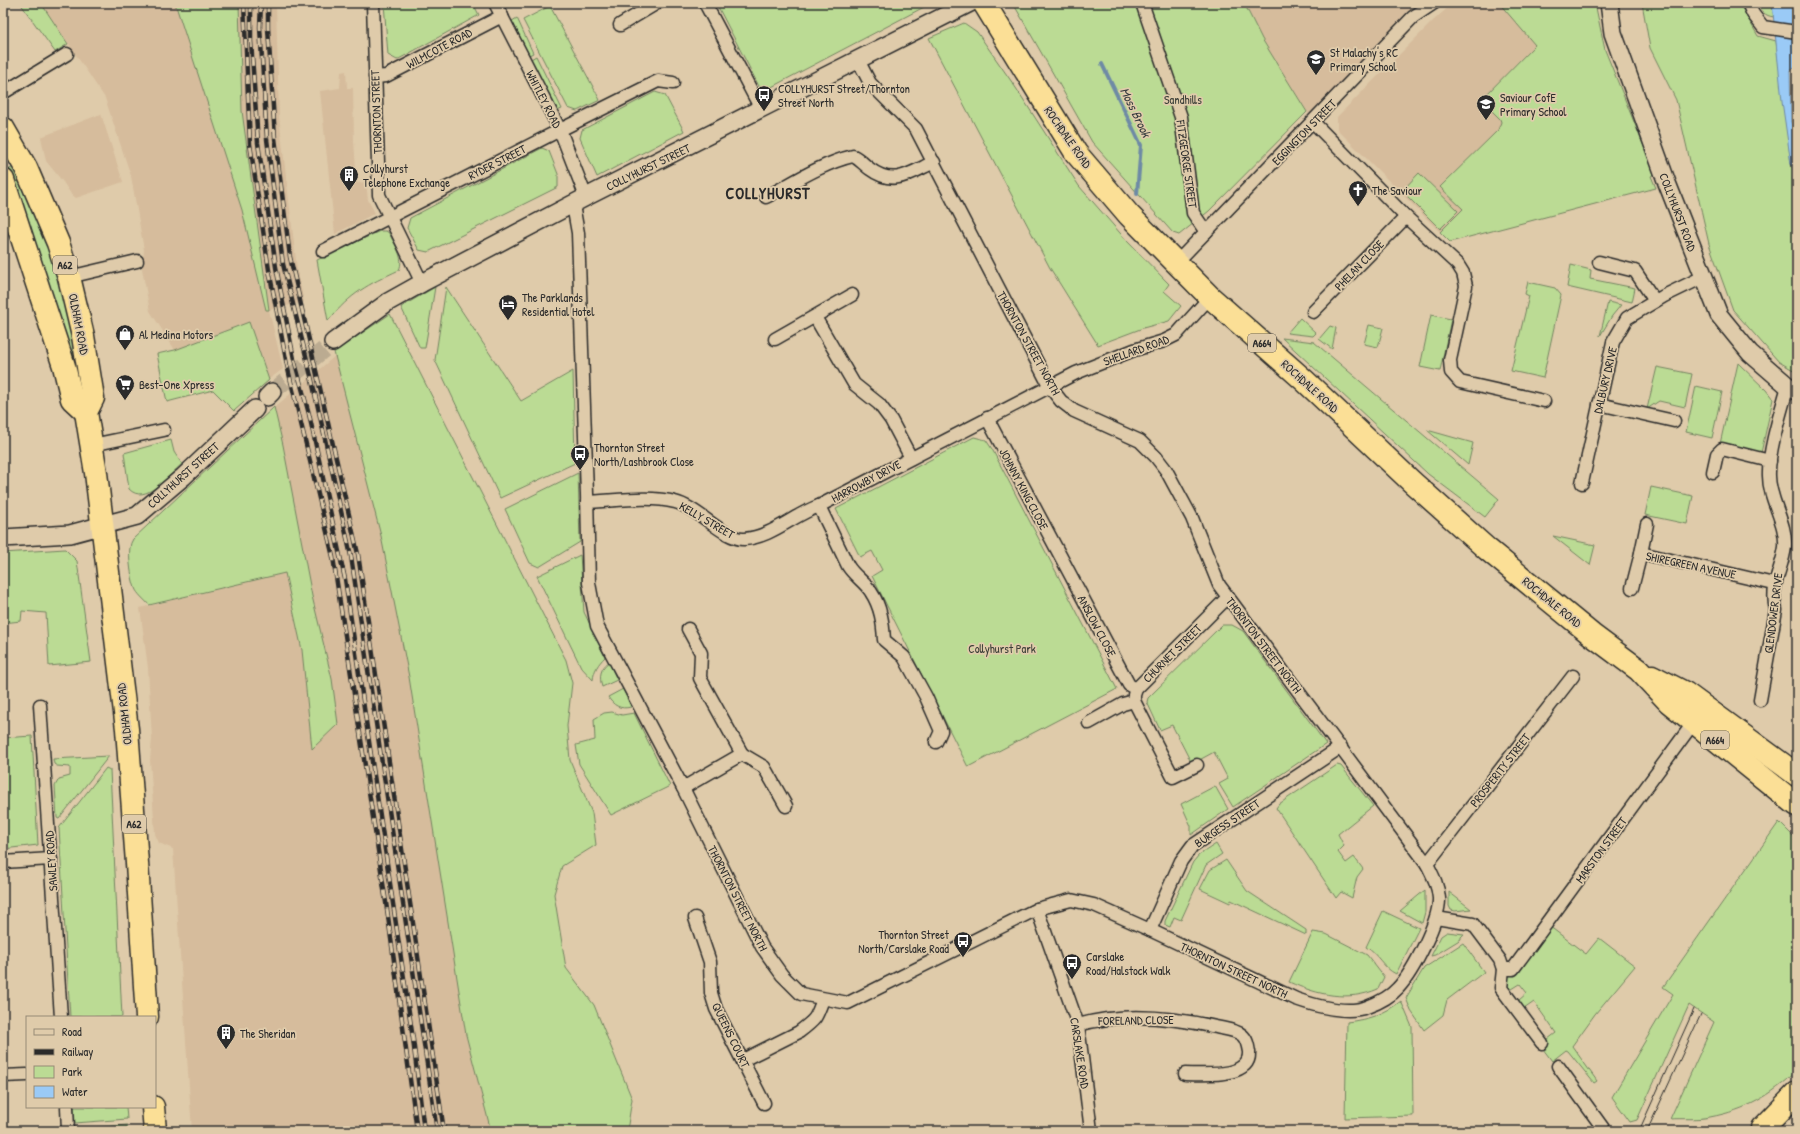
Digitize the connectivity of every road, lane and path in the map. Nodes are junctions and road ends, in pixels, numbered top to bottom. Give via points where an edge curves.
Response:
1 (373, 3) edge
2 (495, 3) edge
3 (657, 3) edge
4 (705, 3) edge
5 (970, 3) edge
6 (984, 3) edge
7 (1142, 3) edge
8 (1434, 3) edge
9 (1609, 3) edge
10 (1748, 3) edge
11 (502, 16) junction
12 (620, 25) dead end
13 (1797, 32) edge
14 (67, 54) dead end
15 (858, 60) junction
16 (374, 77) junction
17 (673, 83) dead end
18 (3, 93) edge
19 (761, 110) junction
20 (1313, 122) junction
21 (3, 128) edge
22 (560, 130) junction
23 (934, 162) junction
24 (3, 180) edge
25 (766, 196) dead end
26 (580, 201) junction
27 (390, 217) junction
28 (1406, 217) junction
29 (1206, 232) junction
30 (323, 251) dead end
31 (137, 260) dead end
32 (1599, 262) dead end
33 (1176, 263) junction
34 (69, 276) junction
35 (1704, 277) junction
36 (422, 283) junction
37 (852, 295) dead end
38 (1210, 297) junction
39 (1655, 301) junction
40 (1313, 312) dead end
41 (815, 317) junction
42 (775, 339) dead end
43 (333, 342) tunnel mouth
44 (1050, 387) junction
45 (1792, 388) edge
46 (265, 400) tunnel mouth
47 (1544, 401) dead end
48 (1599, 404) junction
49 (86, 412) junction
50 (987, 418) junction
51 (1674, 421) dead end
52 (164, 430) dead end
53 (92, 445) junction
54 (911, 458) junction
55 (1770, 461) junction
56 (1713, 472) dead end
57 (1582, 483) dead end
58 (587, 502) junction
59 (819, 506) junction
60 (102, 524) junction
61 (1647, 524) dead end
62 (3, 538) edge
63 (1641, 553) junction
64 (1061, 559) joint
65 (1774, 584) junction
66 (1632, 588) dead end
67 (1228, 598) junction
68 (688, 629) dead end
69 (1639, 670) junction
70 (1573, 676) dead end
71 (1135, 695) junction
72 (1760, 700) dead end
73 (40, 705) dead end
74 (1694, 722) junction
75 (1089, 723) dead end
76 (936, 742) dead end
77 (1341, 747) junction
78 (742, 754) junction
79 (1198, 765) dead end
80 (1797, 775) edge
81 (683, 788) junction
82 (1797, 804) edge
83 (786, 806) dead end
84 (51, 858) junction
85 (3, 862) edge
86 (1427, 864) junction
87 (1037, 909) junction
88 (695, 918) dead end
89 (1436, 918) junction
90 (1150, 930) junction
91 (1503, 969) junction
92 (823, 999) junction
93 (62, 1016) edge
94 (147, 1016) edge
95 (1078, 1025) junction
96 (1542, 1043) dead end
97 (743, 1060) junction
98 (1558, 1066) dead end
99 (1185, 1074) dead end
100 (26, 1075) edge
101 (3, 1076) edge
102 (1797, 1093) edge
103 (764, 1103) dead end
104 (67, 1108) edge
105 (153, 1108) edge
106 (1760, 1130) edge
107 (68, 1131) edge
108 (155, 1131) edge
109 (1091, 1131) edge
110 (1605, 1131) edge

1 - 16 street, THORNTON STREET
2 - 11 street, WHITLEY ROAD
3 - 12 street
4 - 19 street
5 - 15 street, COLLYHURST STREET
6 - 33 highway, ROCHDALE ROAD / A664 via 1076,153 1129,215
7 - 29 street, FITZGEORGE STREET via 1181,118 1193,213
8 - 20 street, EGGINGTON STREET via 1414,17
9 - 35 street, COLLYHURST ROAD via 1612,33
10 - 13 street via 1763,27
11 - 16 street, WILMCOTE ROAD via 386,76
11 - 22 street, WHITLEY ROAD
14 - 18 street
15 - 19 street, COLLYHURST STREET
15 - 23 street, THORNTON STREET NORTH via 870,83 916,129
16 - 27 street, THORNTON STREET via 379,195
17 - 22 street, RYDER STREET via 658,81
19 - 26 street, COLLYHURST STREET
20 - 28 street
20 - 29 street, EGGINGTON STREET
21 - 34 highway, OLDHAM ROAD / A62 via 26,168 58,242
22 - 26 street, WHITLEY ROAD
22 - 27 street, RYDER STREET
23 - 25 street via 895,179 879,175 853,156 843,158
23 - 44 street, THORNTON STREET NORTH
24 - 49 highway, OLDHAM ROAD via 64,366 72,399
26 - 36 street, COLLYHURST STREET
26 - 58 street, THORNTON STREET NORTH via 578,232
27 - 30 street, RYDER STREET
27 - 36 street, THORNTON STREET
28 - 40 street, PHELAN CLOSE
28 - 47 street via 1458,265 1463,273 1466,286 1450,360 1452,372 1460,382
29 - 33 street, EGGINGTON STREET
31 - 34 street
32 - 39 street via 1635,271
33 - 38 highway, ROCHDALE ROAD / A664
34 - 49 highway, OLDHAM ROAD / A62 via 83,336 93,398
35 - 39 street, DALBURY DRIVE
35 - 45 street, COLLYHURST ROAD via 1719,315 1750,353
36 - 43 street, COLLYHURST STREET via 388,302
37 - 41 street
38 - 44 street, SHELLARD ROAD via 1176,335 1112,358
38 - 69 highway, ROCHDALE ROAD / A664 via 1487,549
39 - 48 street, DALBURY DRIVE via 1627,318 1613,342
41 - 42 street
41 - 54 street via 854,384 879,404 891,420
44 - 50 street, HARROWBY DRIVE
44 - 67 street, THORNTON STREET NORTH via 1061,401 1074,411 1140,441 1156,457 1166,470 1192,518 1219,585
45 - 55 street, GLENDOWER DRIVE
46 - 60 street, COLLYHURST STREET via 137,516
48 - 51 street
48 - 57 street, DALBURY DRIVE
49 - 53 highway, OLDHAM ROAD / A62
50 - 54 street, HARROWBY DRIVE
50 - 64 street, JOHNNY KING CLOSE
52 - 53 street
53 - 60 highway, OLDHAM ROAD / A62
54 - 59 street, HARROWBY DRIVE
55 - 56 street via 1722,449 1717,454
55 - 65 street, GLENDOWER DRIVE via 1769,476 1785,547
58 - 59 street, KELLY STREET via 677,502 700,514 728,535 742,539 756,538
58 - 81 street, THORNTON STREET NORTH via 588,583 597,626
59 - 76 street, HARROWBY DRIVE via 852,573 871,592 882,616 884,640 904,656 926,697 941,731
60 - 62 street, COLLYHURST STREET via 70,534
60 - 94 highway, OLDHAM ROAD / A62 via 126,729
61 - 63 street
63 - 65 street, SHIREGREEN AVENUE
63 - 66 street, SHIREGREEN AVENUE
64 - 71 street, ANSLOW CLOSE
65 - 72 street, GLENDOWER DRIVE via 1776,610
67 - 71 street, CHURNET STREET
67 - 77 street, THORNTON STREET NORTH
68 - 78 street via 701,653 700,678
69 - 74 highway, ROCHDALE ROAD / A664 via 1669,702
69 - 80 highway, ROCHDALE ROAD / A664 via 1685,693
70 - 86 street, PROSPERITY STREET
71 - 75 street
71 - 79 street via 1173,777
73 - 84 street, SAWLEY ROAD
74 - 82 highway, ROCHDALE ROAD / A664
74 - 91 street, MARSTON STREET via 1512,969
77 - 86 street, THORNTON STREET NORTH
77 - 90 street, BURGESS STREET via 1192,846 1181,861
78 - 81 street
78 - 83 street via 764,767
81 - 92 street, THORNTON STREET NORTH via 762,947 782,975 801,994
84 - 85 street
84 - 93 street, SAWLEY ROAD
86 - 89 street, THORNTON STREET NORTH via 1436,881 1439,900
87 - 90 street, THORNTON STREET NORTH via 1071,900 1094,905
87 - 92 street, THORNTON STREET NORTH via 848,1003
87 - 95 street, CARSLAKE ROAD
88 - 97 street, QUEENS COURT via 710,962 711,993 716,1009
89 - 90 street, THORNTON STREET NORTH via 1407,978 1397,989 1383,1000 1366,1008 1344,1010 1320,1007 1296,999
89 - 91 street via 1473,924 1500,960
91 - 96 street via 1501,988
92 - 97 street via 816,1018 799,1032
95 - 99 street, FORELAND CLOSE via 1092,1021 1137,1018 1182,1020 1233,1031 1242,1035 1248,1043 1249,1054 1239,1070 1227,1073
95 - 109 street, CARSLAKE ROAD
97 - 103 street, QUEENS COURT
98 - 110 street
100 - 101 street
102 - 106 highway
104 - 107 street
105 - 108 highway

